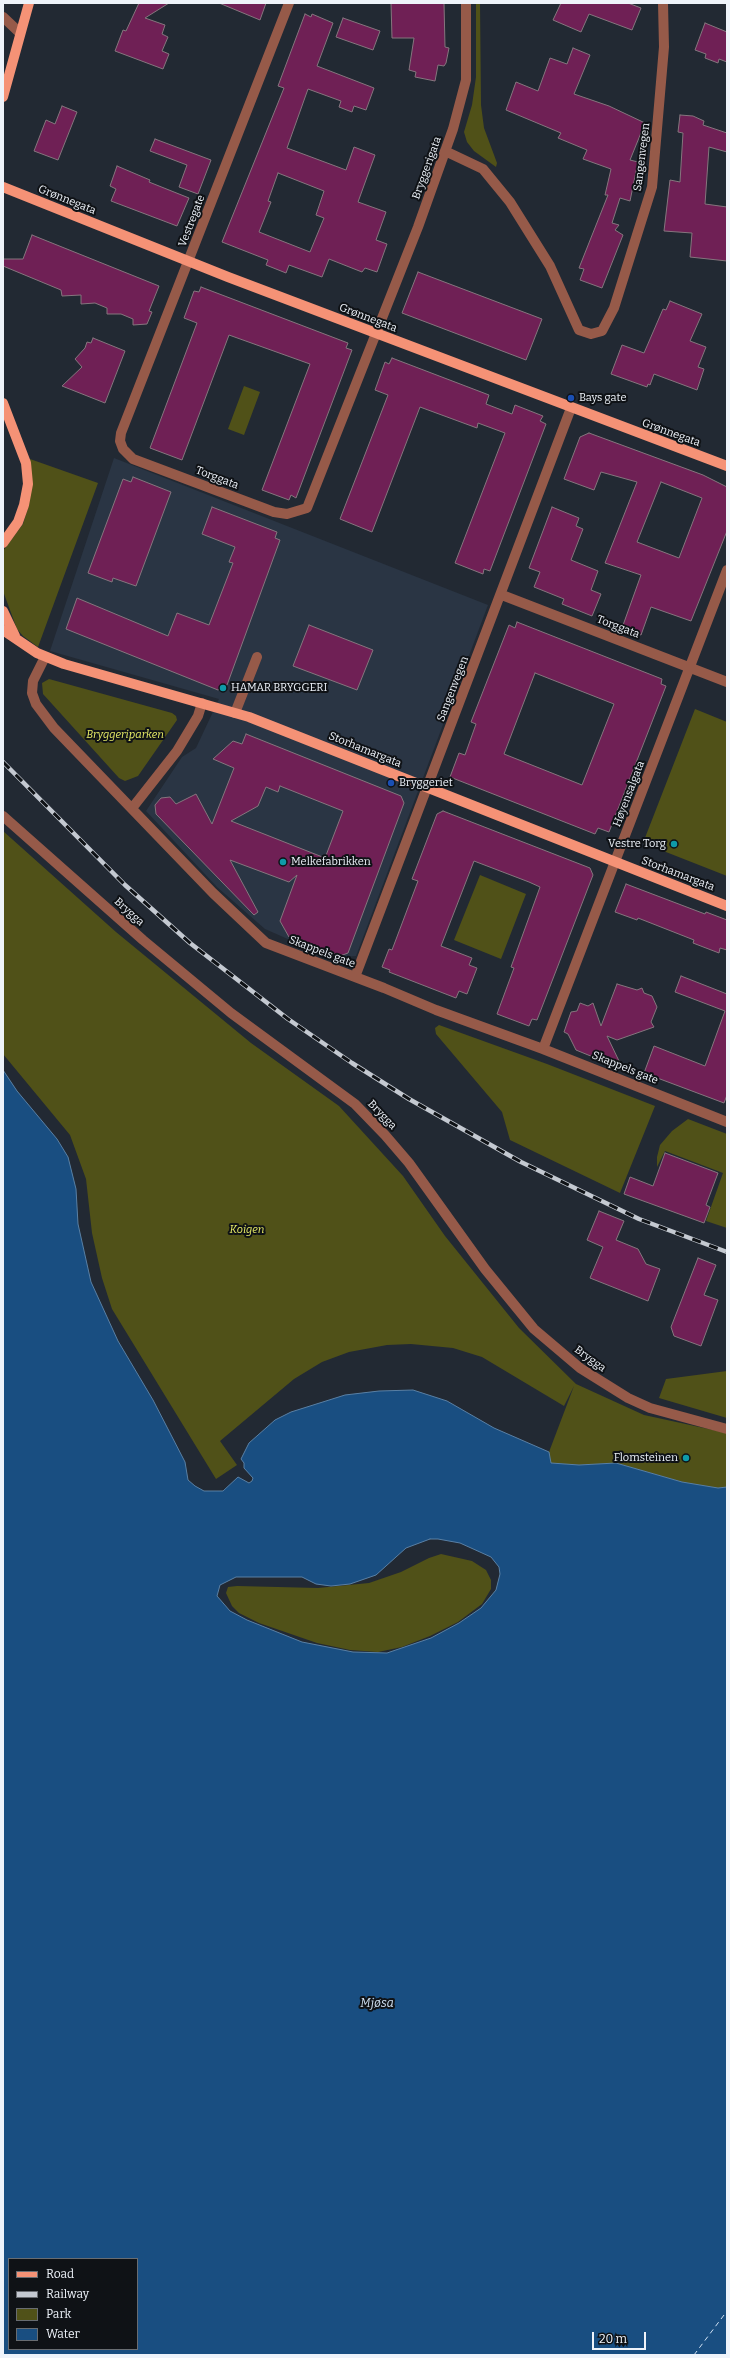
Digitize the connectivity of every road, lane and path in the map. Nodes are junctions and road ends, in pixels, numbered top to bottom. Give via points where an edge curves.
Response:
1 (29, 3) edge
2 (289, 3) edge
3 (466, 3) edge
4 (663, 3) edge
5 (3, 17) edge
6 (20, 33) junction
7 (3, 97) edge
8 (446, 151) junction
9 (3, 187) edge
10 (189, 262) junction
11 (377, 334) junction
12 (3, 403) edge
13 (571, 408) junction
14 (123, 449) joint
15 (727, 466) edge
16 (307, 508) joint
17 (3, 543) edge
18 (727, 570) edge
19 (502, 595) junction
20 (3, 611) edge
21 (3, 630) edge
22 (15, 636) junction
23 (45, 657) junction
24 (257, 657) dead end
25 (689, 668) junction
26 (727, 682) edge
27 (202, 702) junction
28 (235, 713) junction
29 (429, 788) junction
30 (133, 807) junction
31 (3, 816) edge
32 (616, 863) junction
33 (727, 906) edge
34 (355, 977) junction
35 (543, 1049) junction
36 (727, 1122) edge
37 (727, 1428) edge

1 - 6 main road
2 - 10 street, Vestregate
3 - 8 street, Bryggerigata via 466,80
4 - 8 street, Sangenvegen via 664,47 652,187 614,308 602,330 591,334 579,330 550,266 510,202 483,169
5 - 6 street
6 - 7 main road
8 - 11 street, Bryggerigata
9 - 10 main road, Grønnegata
10 - 11 main road, Grønnegata
10 - 14 street, Vestregate via 121,433
11 - 13 main road, Grønnegata
11 - 16 street, Bryggerigata
12 - 17 main road via 26,463 28,484 18,522
13 - 15 main road, Grønnegata
13 - 19 street, Sangenvegen
14 - 16 street, Torggata via 133,459 274,512 287,514
18 - 25 street, Høyensalgata
19 - 25 street, Torggata
19 - 29 street, Sangenvegen
20 - 22 main road, Storhamargata
21 - 22 main road, Storhamargata
22 - 23 main road, Storhamargata
23 - 27 main road, Storhamargata
23 - 30 street, Skappels gate via 32,685 32,696 36,704 54,728
24 - 28 street
25 - 26 street, Torggata
25 - 32 street, Høyensalgata
27 - 28 main road, Storhamargata
27 - 30 street via 198,716 177,751
28 - 29 main road, Storhamargata
29 - 32 main road, Storhamargata
29 - 34 street, Sangenvegen
30 - 34 street, Skappels gate via 213,892 266,943
31 - 37 street, Brygga via 143,940 231,1013 355,1104 409,1163 480,1263 534,1329 580,1368 628,1398 650,1408
32 - 33 main road, Storhamargata
32 - 35 street, Høyensalgata
34 - 35 street, Skappels gate
35 - 36 street, Skappels gate

